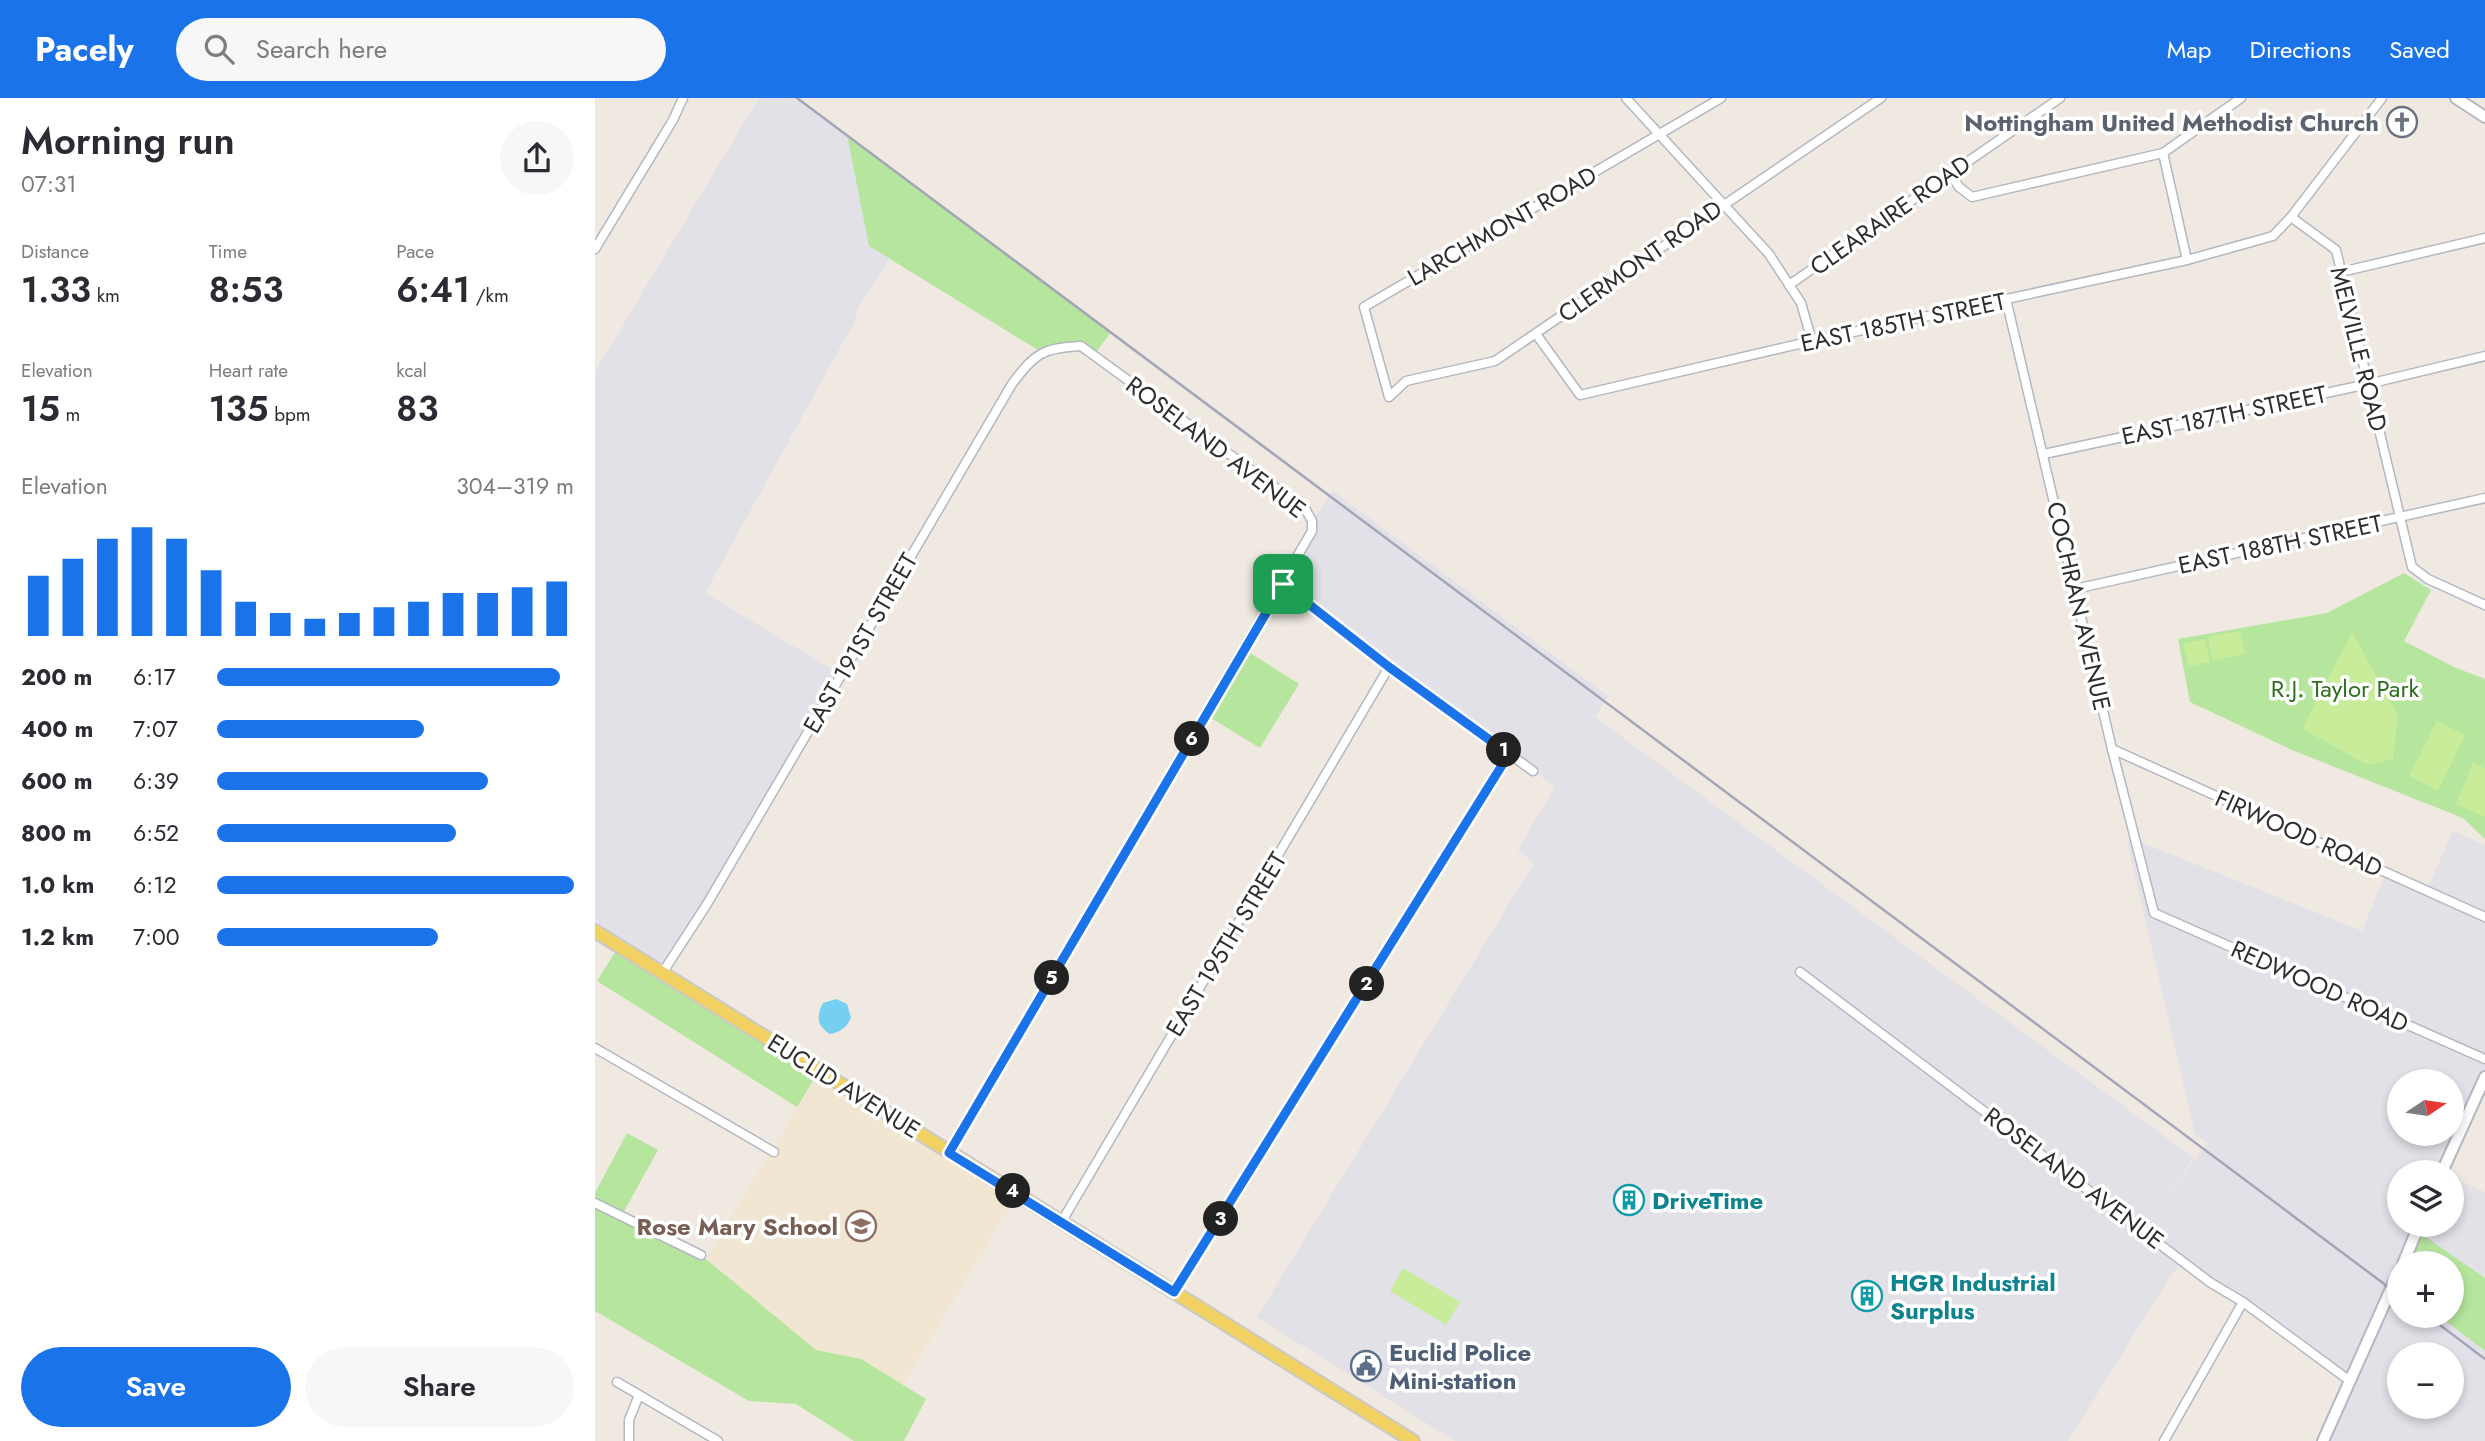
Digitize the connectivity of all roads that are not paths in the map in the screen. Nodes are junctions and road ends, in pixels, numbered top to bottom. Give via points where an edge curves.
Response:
1 (683, 98) edge
2 (1626, 98) edge
3 (1721, 98) edge
4 (1881, 98) edge
5 (2060, 98) edge
6 (2241, 98) edge
7 (2382, 98) edge
8 (2456, 98) edge
9 (2485, 117) edge
10 (1660, 134) junction
11 (2163, 153) junction
12 (1951, 173) junction
13 (1724, 203) junction
14 (2291, 218) junction
15 (2485, 238) edge
16 (595, 249) edge
17 (2187, 260) junction
18 (2341, 272) junction
19 (1789, 285) junction
20 (2006, 299) junction
21 (1536, 334) junction
22 (1812, 341) junction
23 (1081, 346) joint
24 (2485, 356) edge
25 (2368, 384) junction
26 (1389, 397) joint
27 (2044, 454) junction
28 (2485, 498) edge
29 (2400, 518) junction
30 (1283, 584) junction
31 (2075, 589) junction
32 (2485, 605) edge
33 (1389, 667) junction
34 (2112, 749) junction
35 (1509, 754) junction
36 (1533, 771) dead end
37 (2154, 913) joint
38 (2485, 917) edge
39 (595, 931) edge
40 (663, 972) junction
41 (1800, 972) dead end
42 (596, 1051) edge
43 (2485, 1059) edge
44 (2485, 1077) edge
45 (774, 1152) dead end
46 (949, 1153) junction
47 (2447, 1160) edge
48 (595, 1203) edge
49 (1062, 1221) junction
50 (701, 1255) dead end
51 (1174, 1292) junction
52 (2387, 1298) edge
53 (2242, 1302) junction
54 (2350, 1381) junction
55 (617, 1382) dead end
56 (639, 1395) junction
57 (629, 1441) edge
58 (719, 1441) edge
59 (1413, 1441) edge
60 (2164, 1441) edge
61 (2323, 1441) edge

1 - 16 street
2 - 10 street
3 - 10 street, LARCHMONT ROAD
4 - 13 street, CLERMONT ROAD
5 - 12 street, CLEARAIRE ROAD
6 - 11 street
7 - 14 street
8 - 9 street
10 - 13 street
10 - 26 street, LARCHMONT ROAD via 1364,307
11 - 12 street via 1972,197
11 - 17 street
12 - 19 street, CLEARAIRE ROAD
13 - 19 street via 1769,254
13 - 21 street, CLERMONT ROAD
14 - 17 street, EAST 185TH STREET via 2273,236
14 - 18 street, MELVILLE ROAD via 2336,250
15 - 18 street
17 - 20 street, EAST 185TH STREET
18 - 25 street, MELVILLE ROAD
19 - 22 street via 1801,303
20 - 22 street, EAST 185TH STREET
20 - 27 street, COCHRAN AVENUE
21 - 22 street, EAST 185TH STREET via 1580,395
21 - 26 street, CLERMONT ROAD via 1495,361 1406,381
23 - 30 street, ROSELAND AVENUE via 1306,510 1311,531
23 - 40 street, EAST 191ST STREET via 1054,348 1035,357 1012,384
24 - 25 street, EAST 187TH STREET
25 - 27 street, EAST 187TH STREET
25 - 29 street, MELVILLE ROAD
27 - 31 street, COCHRAN AVENUE
28 - 29 street, EAST 188TH STREET
29 - 31 street, EAST 188TH STREET
29 - 32 street, MELVILLE ROAD via 2412,567
30 - 33 street
30 - 46 street, ROSELAND AVENUE
31 - 34 street, COCHRAN AVENUE
33 - 35 street
33 - 49 street, EAST 195TH STREET
34 - 37 street, COCHRAN AVENUE
34 - 38 street, FIRWOOD ROAD
35 - 36 street
35 - 51 street
37 - 43 street, REDWOOD ROAD
39 - 40 main road, EUCLID AVENUE
40 - 46 main road, EUCLID AVENUE
41 - 53 street, ROSELAND AVENUE
42 - 45 street
44 - 47 street
46 - 49 main road, EUCLID AVENUE
48 - 50 street
49 - 51 main road, EUCLID AVENUE
51 - 59 main road, EUCLID AVENUE
52 - 54 street
53 - 54 street, ROSELAND AVENUE
53 - 60 street
54 - 61 street
55 - 56 street
56 - 57 street via 629,1420
56 - 58 street

